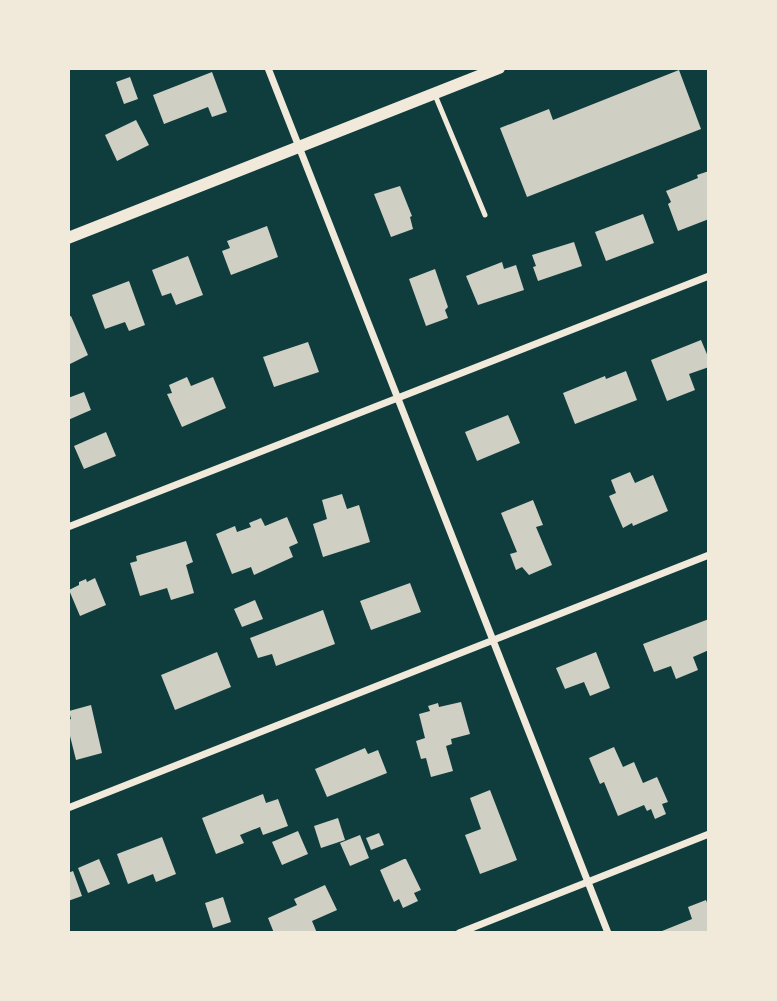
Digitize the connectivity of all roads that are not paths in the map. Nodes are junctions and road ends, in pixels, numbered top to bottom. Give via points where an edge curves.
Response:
1 (268, 68) edge
2 (499, 68) edge
3 (434, 93) junction
4 (300, 146) junction
5 (485, 215) dead end
6 (68, 238) edge
7 (709, 276) edge
8 (397, 397) junction
9 (68, 527) edge
10 (709, 555) edge
11 (492, 640) junction
12 (68, 808) edge
13 (709, 834) edge
14 (588, 882) junction
15 (459, 933) edge
16 (608, 933) edge

1 - 4 street
2 - 3 street
3 - 4 street
3 - 5 lane
4 - 6 street
4 - 8 street
7 - 8 street
8 - 9 street
8 - 11 street
10 - 11 street
11 - 12 street
11 - 14 street
13 - 14 street
14 - 15 street
14 - 16 street

